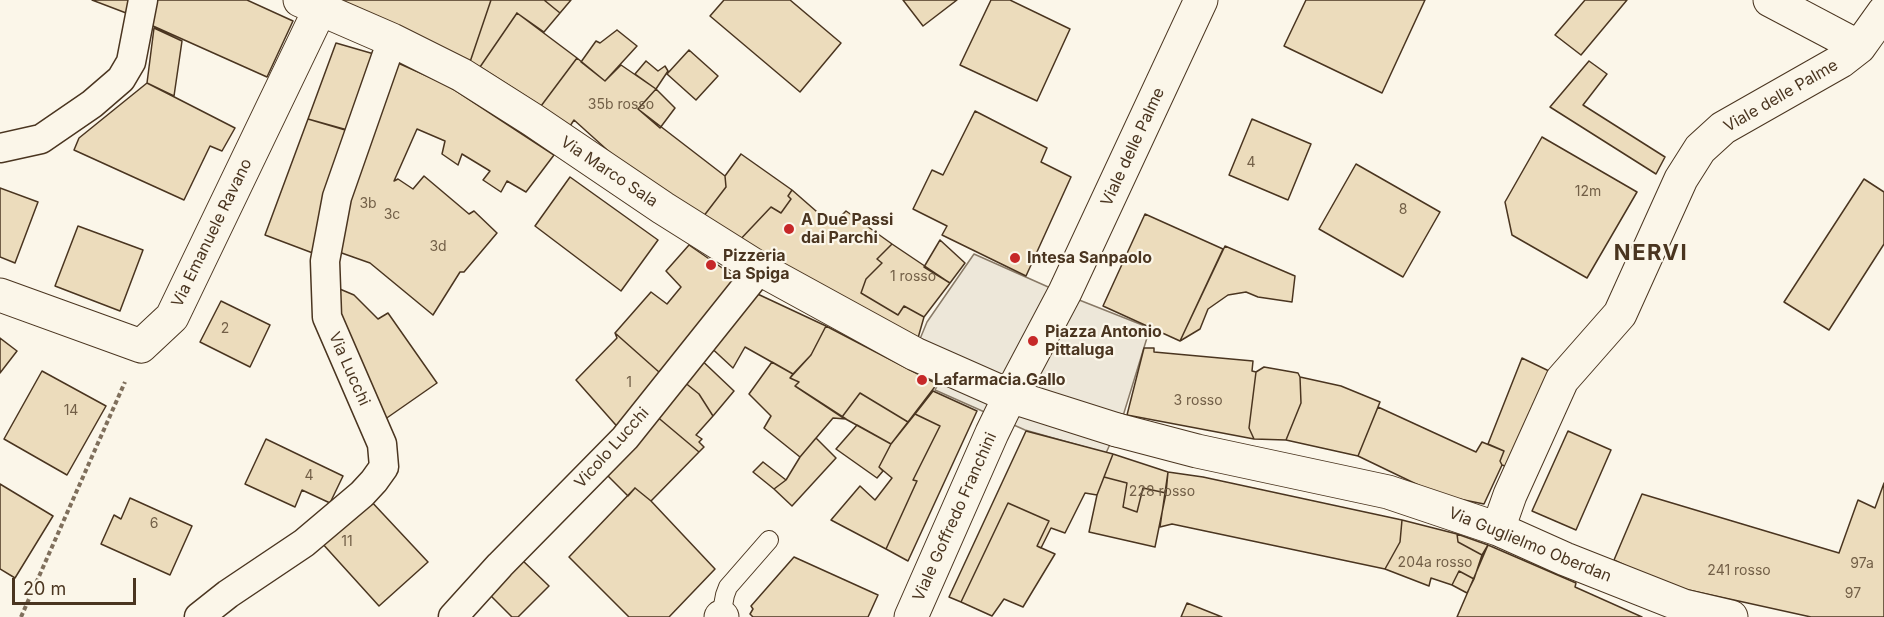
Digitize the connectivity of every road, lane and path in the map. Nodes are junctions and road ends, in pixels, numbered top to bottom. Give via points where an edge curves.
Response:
1 (143, 0) edge
2 (1201, 0) edge
3 (1770, 0) edge
4 (310, 4) edge
5 (1884, 12) edge
6 (392, 40) junction
7 (1858, 47) junction
8 (0, 147) edge
9 (760, 269) junction
10 (0, 295) edge
11 (141, 346) junction
12 (1004, 407) junction
13 (1498, 529) junction
14 (769, 540) dead end
15 (1682, 612) edge
16 (21, 617) edge
17 (199, 617) edge
18 (453, 617) edge
19 (721, 617) edge
20 (911, 617) edge
21 (1731, 617) edge

1 - 8 street via 131,62 121,79 41,139
2 - 12 street, Viale delle Palme via 1064,294
3 - 7 street
4 - 6 street, Via Marco Sala
4 - 11 street, Via Emanuele Ravano via 171,317
5 - 7 street, Viale delle Palme
6 - 9 street, Via Marco Sala via 462,75
6 - 17 street, Via Lucchi via 337,197 325,261 327,317 382,444 384,467 362,494 304,543
7 - 13 street, Viale delle Palme via 1841,61 1723,128 1700,149 1681,179 1620,314 1562,380
9 - 12 street, Via Marco Sala
9 - 18 street, Vicolo Lucchi via 625,438
10 - 11 street
11 - 16 path
12 - 13 street, Via Guglielmo Oberdan via 1388,492
12 - 20 street, Viale Goffredo Franchini
13 - 15 street, Via Guglielmo Oberdan
14 - 19 lane via 729,587
15 - 21 street, Via Guglielmo Oberdan

